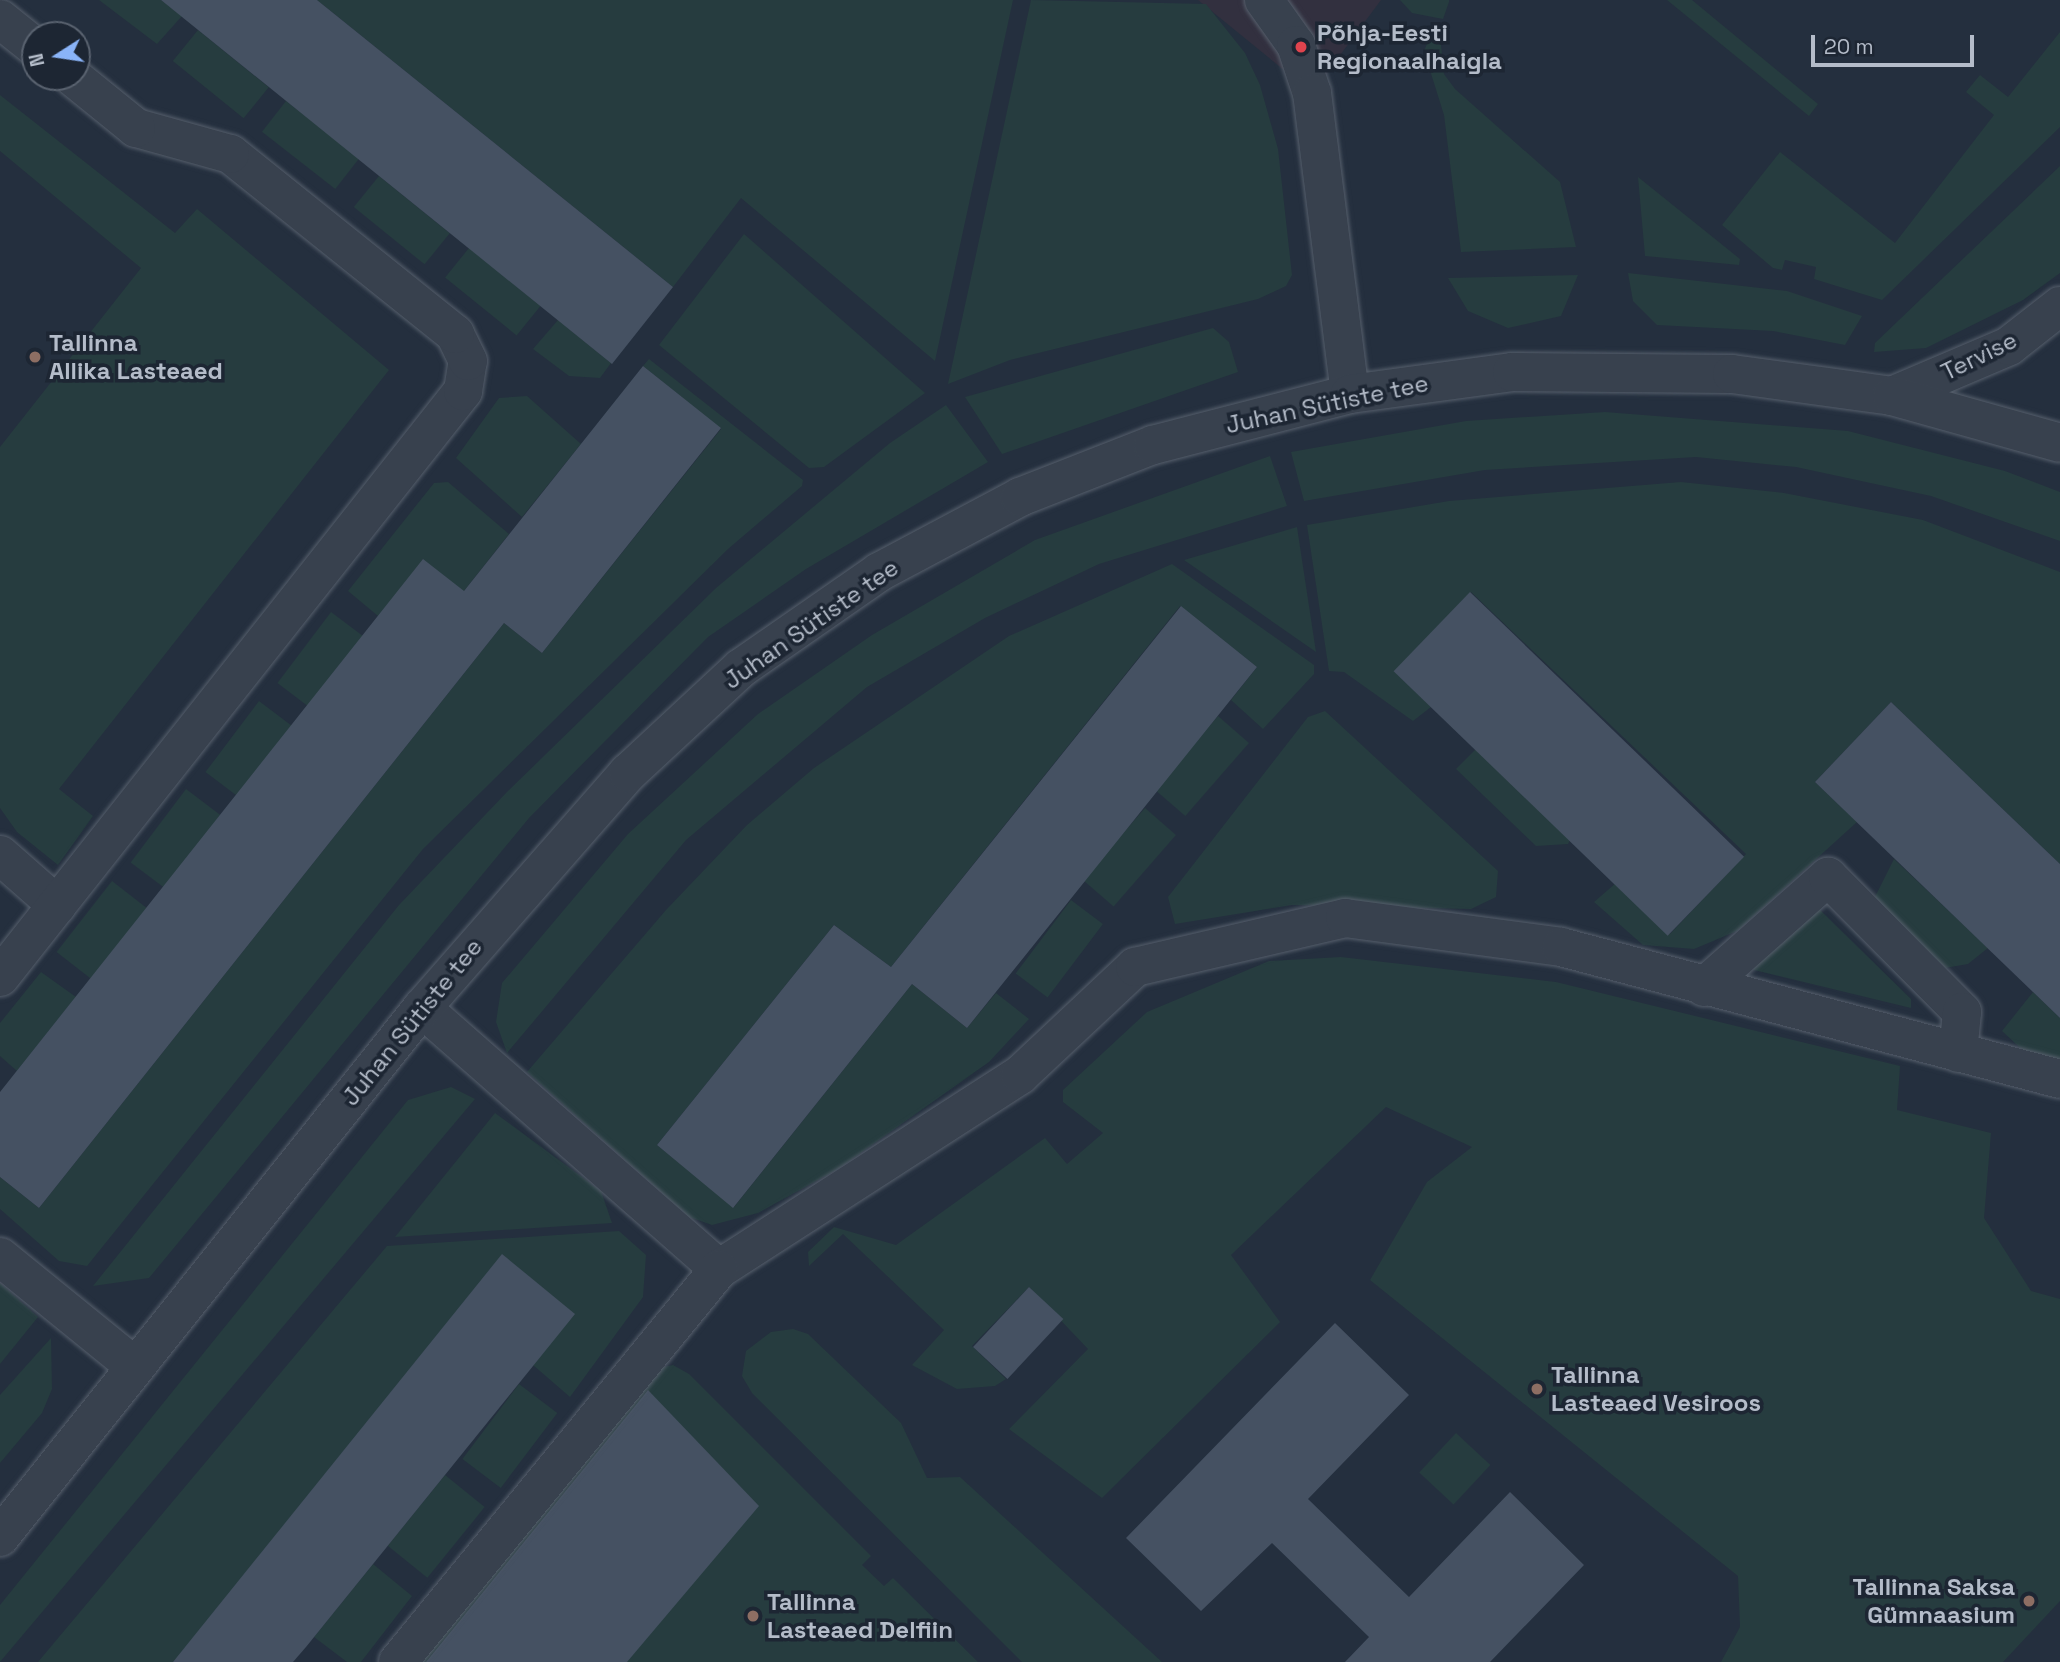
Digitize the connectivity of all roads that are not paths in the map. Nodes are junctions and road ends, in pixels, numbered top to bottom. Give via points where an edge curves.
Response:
1 (1264, 0) edge
2 (0, 19) edge
3 (21, 36) edge
4 (90, 91) edge
5 (2060, 306) edge
6 (1350, 394) junction
7 (1892, 397) junction
8 (2060, 443) edge
9 (0, 855) edge
10 (57, 905) junction
11 (0, 977) edge
12 (1704, 987) junction
13 (422, 1008) junction
14 (1958, 1054) junction
15 (2060, 1079) edge
16 (0, 1257) edge
17 (719, 1269) junction
18 (134, 1366) junction
19 (0, 1537) edge
20 (398, 1662) edge

1 - 6 street via 1296,45 1312,93
2 - 3 street
4 - 10 street via 136,128 229,154 455,334 468,361 463,391
5 - 7 street, Tervise via 2009,346
6 - 7 street, Juhan Sütiste tee via 1512,372 1613,369 1732,374
6 - 13 street, Juhan Sütiste tee via 1153,444 1020,497 879,572 741,668 628,773
7 - 8 street, Juhan Sütiste tee
9 - 10 street
10 - 11 street
12 - 14 street
12 - 14 street via 1828,877 1962,1012
12 - 17 street via 1561,947 1345,918 1135,967 1020,1075
13 - 17 street
13 - 18 street, Juhan Sütiste tee
14 - 15 street
16 - 18 street
17 - 20 street
18 - 19 street, Juhan Sütiste tee

